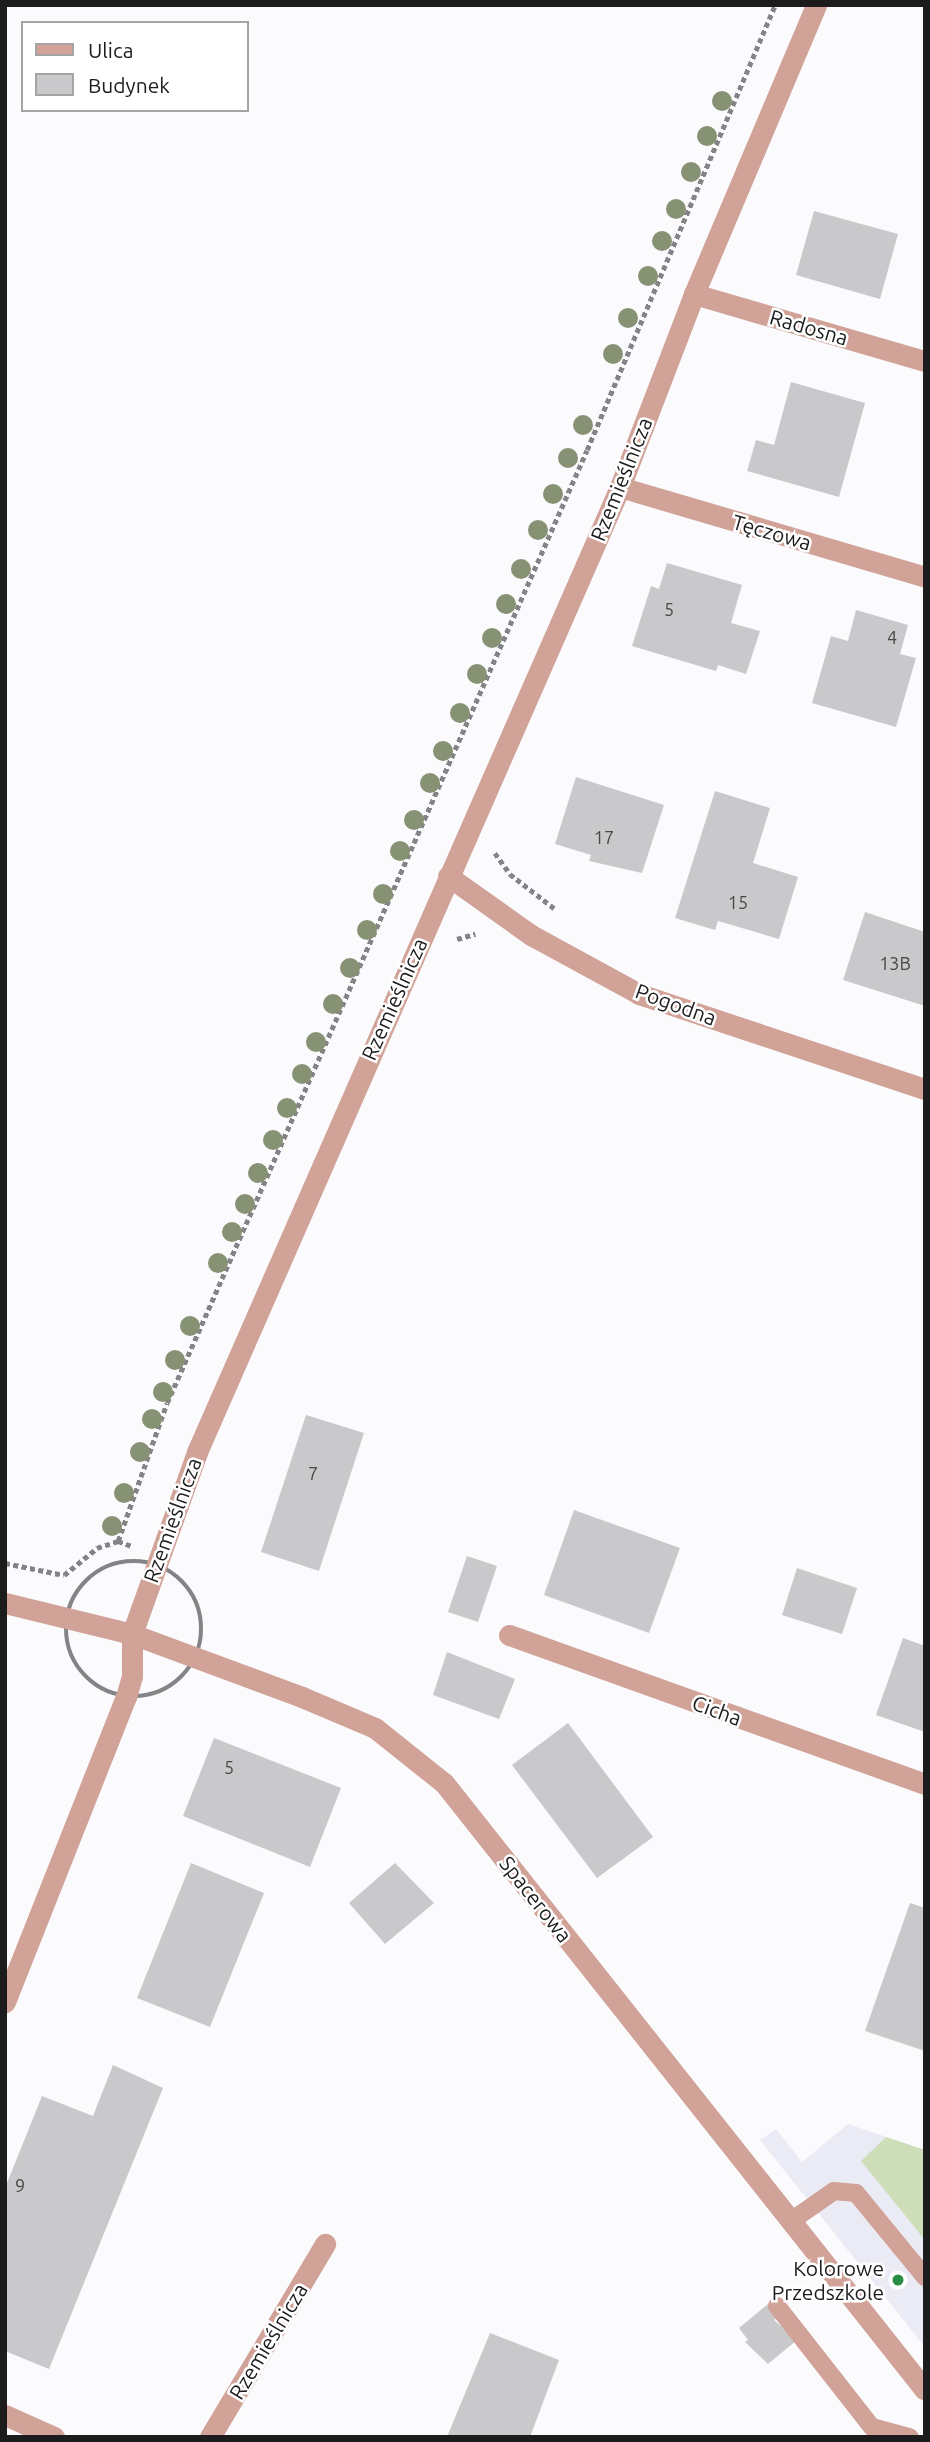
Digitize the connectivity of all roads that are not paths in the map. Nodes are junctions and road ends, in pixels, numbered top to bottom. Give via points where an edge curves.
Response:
1 (816, 5) edge
2 (694, 294) junction
3 (925, 361) edge
4 (620, 487) junction
5 (925, 577) edge
6 (449, 876) junction
7 (925, 1089) edge
8 (5, 1603) edge
9 (132, 1634) junction
10 (509, 1635) dead end
11 (925, 1784) edge
12 (5, 2002) edge
13 (791, 2221) junction
14 (325, 2245) dead end
15 (925, 2277) edge
16 (777, 2305) dead end
17 (925, 2390) edge
18 (5, 2416) edge
19 (925, 2431) edge
20 (54, 2437) edge
21 (210, 2437) edge
22 (911, 2437) edge
23 (922, 2437) edge

1 - 2 street, Rzemieślnicza
2 - 3 street, Radosna
2 - 4 street, Rzemieślnicza
4 - 5 street, Tęczowa
4 - 6 street, Rzemieślnicza
6 - 7 street, Pogodna via 531,934 639,993
6 - 9 street, Rzemieślnicza via 197,1452
8 - 9 street, Spacerowa
9 - 12 street, Rzemieślnicza via 132,1676 126,1696
9 - 13 street, Spacerowa via 375,1728 444,1783
10 - 11 street, Cicha
13 - 15 lane via 834,2191 856,2193
13 - 17 street, Spacerowa
14 - 21 street, Rzemieślnicza
16 - 22 lane via 872,2427
18 - 20 street
19 - 23 lane

